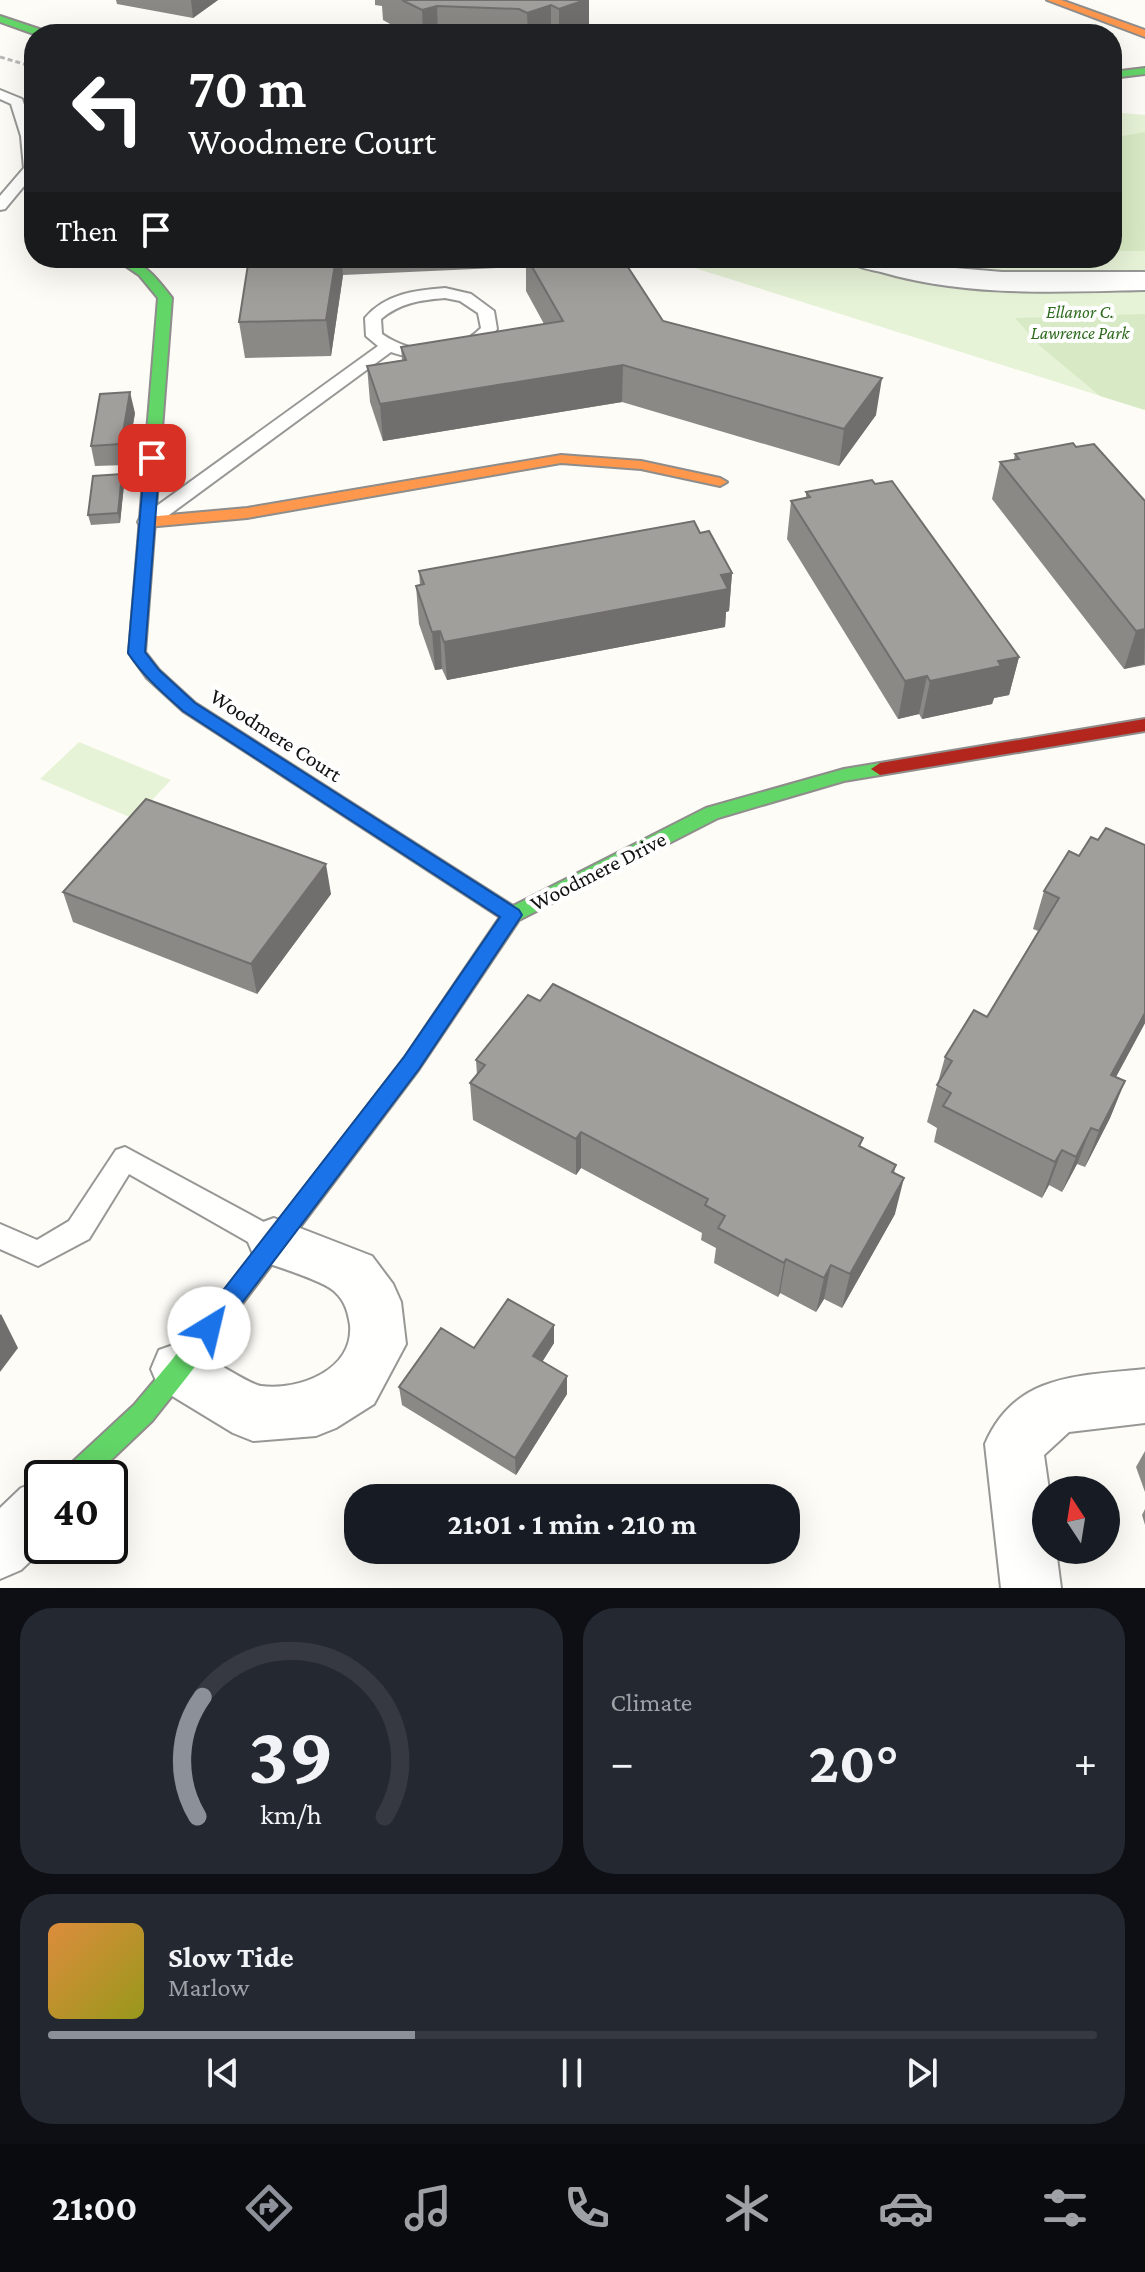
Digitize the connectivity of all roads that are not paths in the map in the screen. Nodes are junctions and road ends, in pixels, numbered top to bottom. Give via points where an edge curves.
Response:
1 (1052, 0) edge
2 (0, 19) edge
3 (1118, 24) edge
4 (1122, 26) edge
5 (24, 27) edge
6 (1145, 34) edge
7 (1145, 71) edge
8 (1122, 74) edge
9 (0, 94) edge
10 (24, 124) edge
11 (24, 177) edge
12 (0, 206) edge
13 (137, 268) edge
14 (905, 268) edge
15 (1145, 281) edge
16 (388, 347) junction
17 (720, 482) dead end
18 (147, 522) junction
19 (1145, 725) edge
20 (512, 915) junction
21 (0, 1236) edge
22 (274, 1242) junction
23 (179, 1369) junction
24 (1145, 1396) edge
25 (93, 1460) edge
26 (24, 1526) edge
27 (0, 1549) edge
28 (1031, 1588) edge

1 - 3 main road
2 - 5 main road
4 - 6 main road
7 - 8 main road
9 - 10 lane via 17,102
11 - 12 lane
13 - 18 main road, Woodmere Court via 165,298
14 - 15 street via 1000,282
16 - 16 lane via 416,355 452,353 471,346 490,323 486,311 465,297 410,295 390,302 373,318 374,336
16 - 18 lane
17 - 18 main road via 646,463 561,459 247,513
18 - 20 main road, Woodmere Court via 137,653 153,674 189,707
19 - 20 main road, Woodmere Drive via 844,775 712,813
20 - 22 main road, Woodmere Drive via 412,1063
21 - 22 lane via 38,1254 79,1230 125,1158
22 - 23 main road, Woodmere Drive
22 - 23 street via 353,1273 374,1302 379,1344 354,1385 316,1409 253,1414
23 - 25 main road, Woodmere Drive via 143,1413
24 - 28 street via 1056,1406 1014,1444
26 - 27 street

